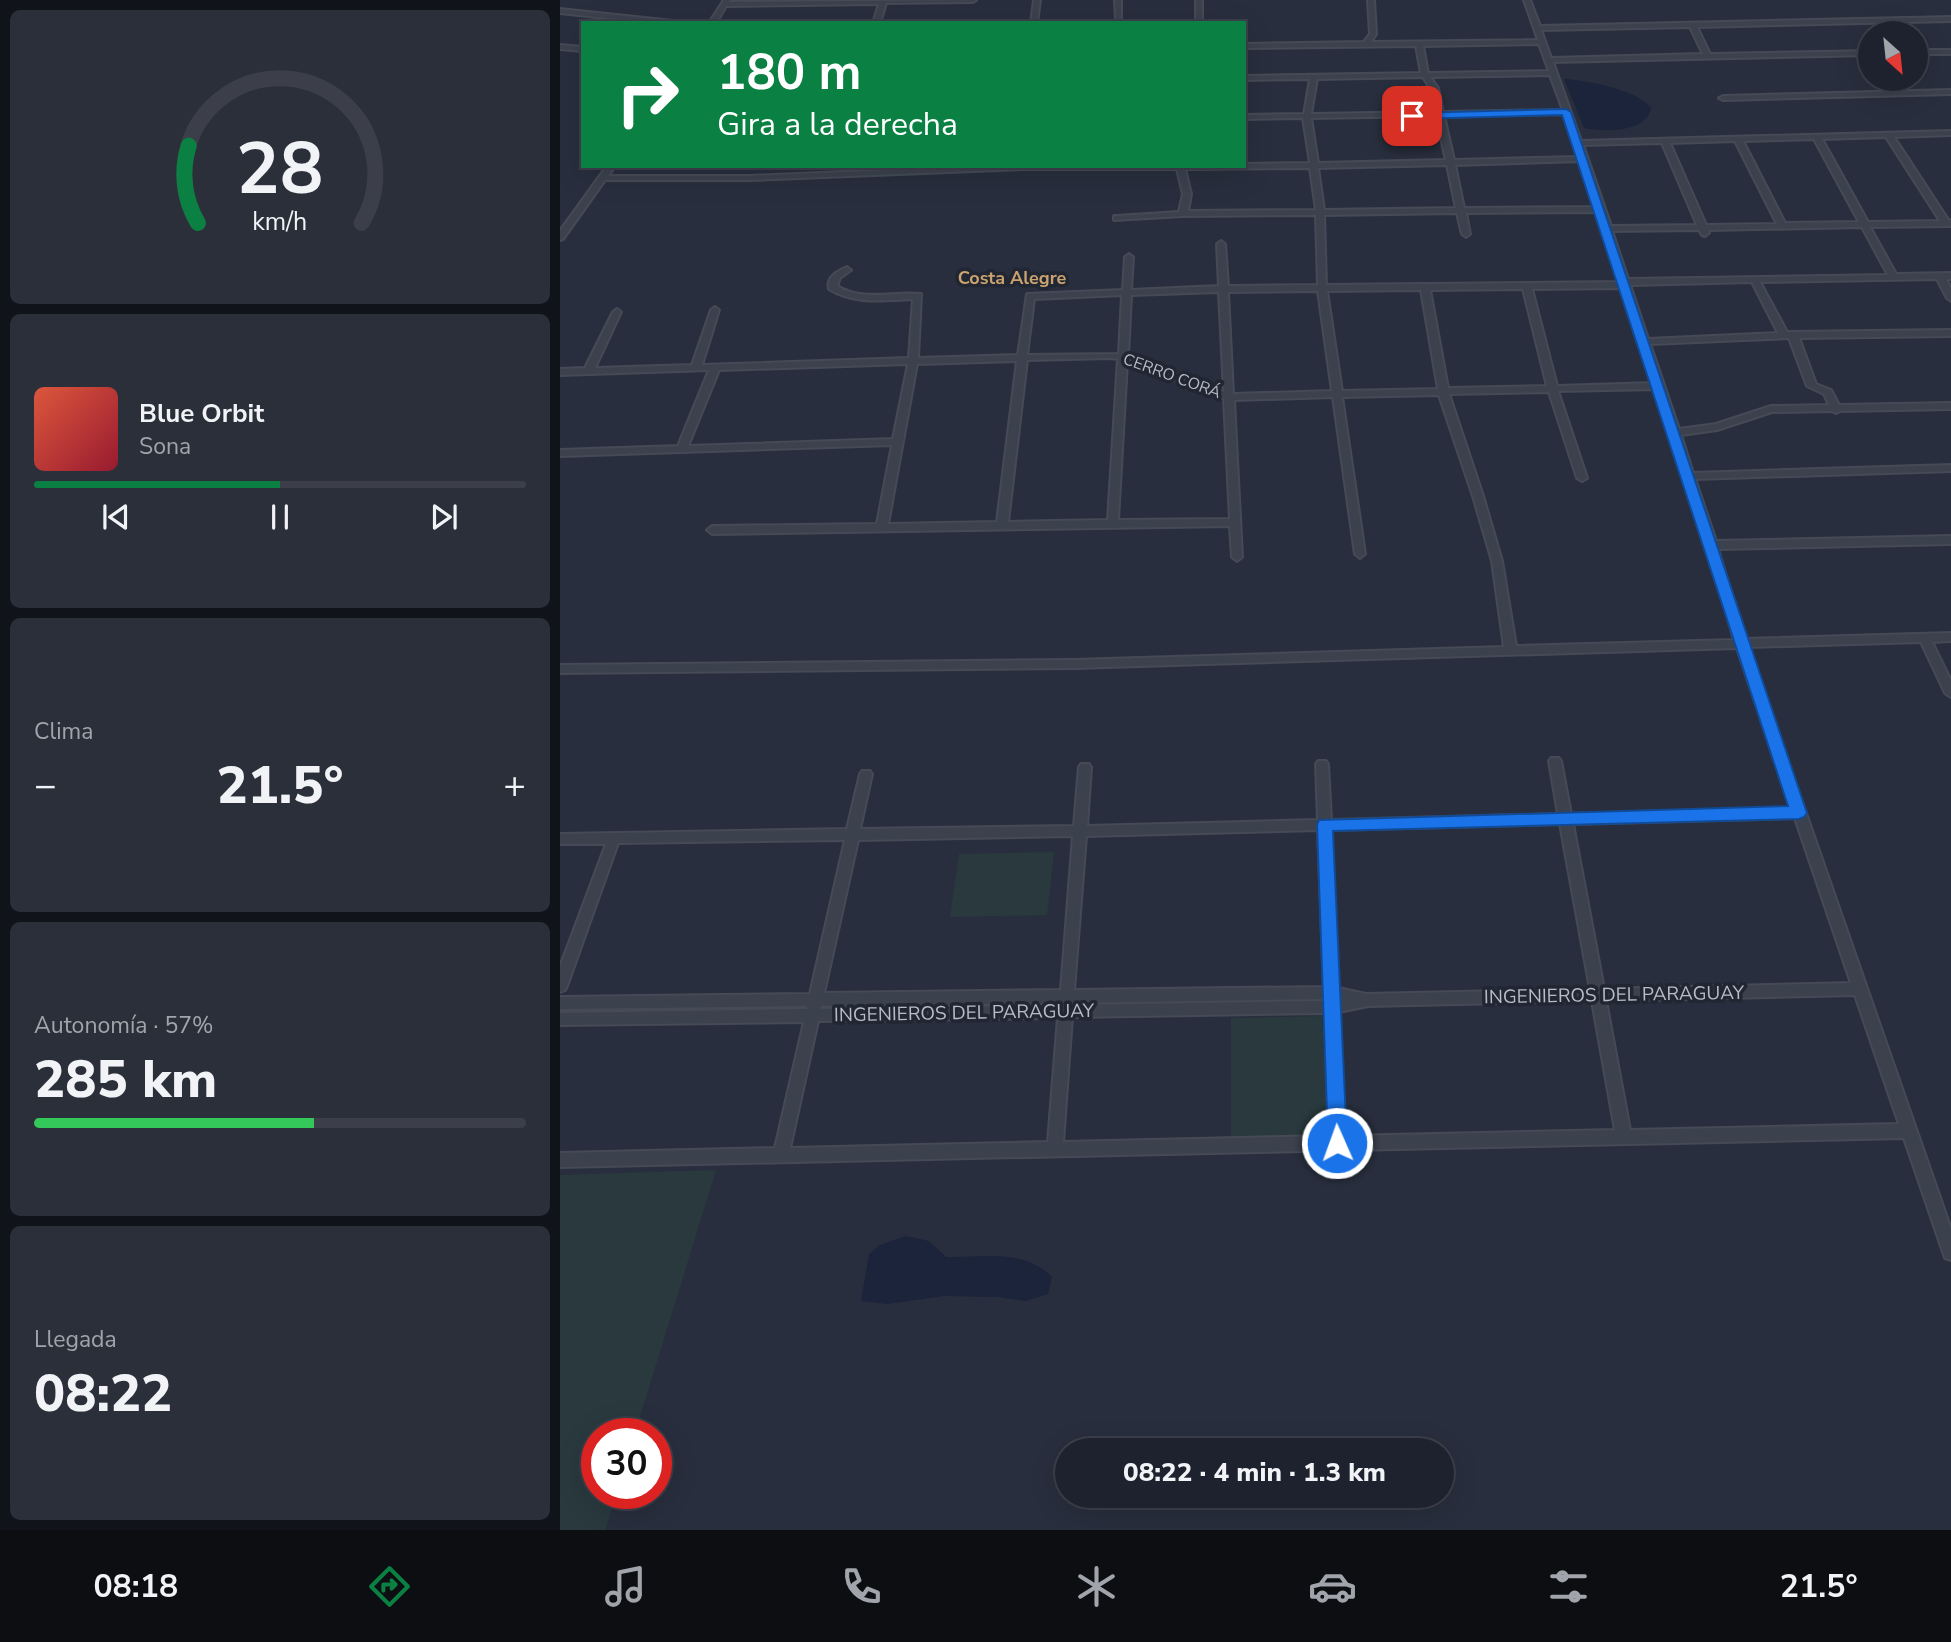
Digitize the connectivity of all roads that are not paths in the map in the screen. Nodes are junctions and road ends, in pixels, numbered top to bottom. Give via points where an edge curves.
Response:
1 (973, 0) edge
2 (1037, 0) edge
3 (1118, 0) edge
4 (1199, 0) edge
5 (1371, 0) edge
6 (1527, 0) edge
7 (801, 1) edge
8 (884, 1) edge
9 (726, 2) edge
10 (560, 11) edge
11 (1951, 19) edge
12 (1119, 20) dead end
13 (641, 21) edge
14 (713, 21) edge
15 (877, 21) edge
16 (1034, 21) edge
17 (1199, 21) edge
18 (1693, 25) junction
19 (1537, 28) junction
20 (1542, 42) junction
21 (1366, 45) junction
22 (1419, 45) junction
23 (560, 47) edge
24 (1246, 47) edge
25 (581, 49) edge
26 (1928, 52) edge
27 (1951, 52) edge
28 (1858, 53) edge
29 (1708, 57) junction
30 (1548, 60) junction
31 (1553, 73) junction
32 (1425, 75) junction
33 (1314, 76) junction
34 (1246, 78) edge
35 (1951, 92) edge
36 (1723, 98) dead end
37 (1566, 112) junction
38 (1439, 116) junction
39 (1246, 117) edge
40 (1307, 117) junction
41 (1951, 133) edge
42 (1889, 135) junction
43 (1817, 136) junction
44 (1738, 139) junction
45 (1665, 141) junction
46 (1577, 143) junction
47 (1584, 159) junction
48 (1450, 163) junction
49 (1314, 166) junction
50 (1246, 167) edge
51 (610, 168) edge
52 (964, 168) edge
53 (1180, 168) edge
54 (904, 169) edge
55 (603, 178) junction
56 (1601, 209) junction
57 (1461, 212) junction
58 (1183, 214) junction
59 (1320, 214) junction
60 (1117, 218) dead end
61 (1949, 225) edge
62 (1782, 226) junction
63 (1866, 227) junction
64 (1704, 230) junction
65 (1608, 232) junction
66 (1466, 234) dead end
67 (560, 237) edge
68 (1221, 244) dead end
69 (1129, 257) dead end
70 (847, 270) dead end
71 (1940, 276) junction
72 (1951, 276) edge
73 (1894, 278) junction
74 (1755, 280) junction
75 (1625, 284) junction
76 (1527, 286) junction
77 (1425, 287) junction
78 (1322, 288) junction
79 (1222, 289) junction
80 (1128, 293) junction
81 (1951, 298) edge
82 (715, 310) dead end
83 (617, 312) dead end
84 (1951, 332) edge
85 (1788, 335) junction
86 (1644, 342) junction
87 (1122, 357) junction
88 (1020, 358) junction
89 (913, 361) junction
90 (715, 367) junction
91 (696, 368) junction
92 (588, 372) junction
93 (560, 373) edge
94 (1659, 386) junction
95 (1553, 390) junction
96 (1444, 394) junction
97 (1337, 396) junction
98 (1228, 397) junction
99 (1951, 406) edge
100 (1836, 410) junction
101 (1674, 433) junction
102 (898, 442) junction
103 (682, 449) junction
104 (560, 453) edge
105 (1951, 467) edge
106 (1688, 477) junction
107 (1581, 478) dead end
108 (1236, 522) junction
109 (1113, 523) junction
110 (1003, 525) junction
111 (882, 527) junction
112 (712, 530) dead end
113 (1951, 540) edge
114 (1712, 545) junction
115 (1360, 554) dead end
116 (1237, 557) dead end
117 (1925, 638) junction
118 (1951, 638) edge
119 (1741, 644) junction
120 (1511, 652) junction
121 (560, 669) edge
122 (1951, 693) edge
123 (1556, 761) dead end
124 (1322, 764) dead end
125 (1086, 767) dead end
126 (866, 774) dead end
127 (1799, 813) junction
128 (1566, 819) junction
129 (1325, 825) junction
130 (1080, 831) junction
131 (853, 835) junction
132 (614, 838) junction
133 (560, 839) edge
134 (560, 986) edge
135 (1860, 989) junction
136 (1598, 995) junction
137 (816, 1000) junction
138 (1332, 1000) junction
139 (560, 1003) edge
140 (1067, 1004) junction
141 (812, 1015) junction
142 (560, 1018) edge
143 (1909, 1131) junction
144 (1624, 1137) junction
145 (1337, 1143) junction
146 (1055, 1149) junction
147 (780, 1155) junction
148 (560, 1160) edge
149 (1951, 1252) edge

1 - 8 street
2 - 16 street
3 - 12 street
4 - 17 street
5 - 21 street via 1373,34
6 - 19 street
7 - 8 street
7 - 9 street
8 - 15 street
9 - 14 street
10 - 13 street
11 - 18 street
18 - 19 street
18 - 29 street
19 - 20 street
20 - 22 street
20 - 30 street
21 - 22 street
21 - 24 street
22 - 32 street
23 - 25 street
26 - 27 street
28 - 29 street
29 - 30 street
30 - 31 street
31 - 32 street
31 - 37 street
32 - 33 street
32 - 38 street via 1434,88
33 - 34 street
33 - 40 street
35 - 36 street
37 - 38 street
37 - 46 street
38 - 40 street
38 - 48 street
39 - 40 street
40 - 49 street
41 - 42 street
42 - 43 street
42 - 61 street
43 - 44 street
43 - 63 street
44 - 45 street
44 - 62 street
45 - 46 street
45 - 64 street
46 - 47 street
47 - 48 street
47 - 56 street
48 - 49 street
48 - 57 street
49 - 50 street
49 - 59 street
51 - 55 street
52 - 54 street
53 - 58 street via 1187,194
54 - 55 street via 749,178
55 - 67 street
56 - 57 street
56 - 65 street
57 - 59 street
57 - 66 street
58 - 59 street
58 - 60 street
59 - 78 street
61 - 63 street
62 - 63 street
62 - 64 street
63 - 64 street
63 - 73 street
64 - 65 street
65 - 75 street
68 - 79 street
69 - 80 street
70 - 89 street via 833,281 832,287 841,294 918,296
71 - 72 street
71 - 73 street
71 - 81 street
73 - 74 street
74 - 75 street
74 - 85 street
75 - 76 street
75 - 86 street
76 - 77 street
76 - 95 street
77 - 78 street
77 - 96 street
78 - 79 street
78 - 97 street
79 - 80 street
79 - 98 street
80 - 87 street
80 - 88 street via 1030,296
82 - 91 street
83 - 92 street
84 - 85 street
85 - 86 street
85 - 100 street via 1812,386 1828,392
86 - 94 street
87 - 88 street, CERRO CORÁ
87 - 98 street, CERRO CORÁ
87 - 109 street
88 - 89 street, CERRO CORÁ
88 - 110 street
89 - 90 street, CERRO CORÁ
89 - 102 street
90 - 91 street, CERRO CORÁ
90 - 103 street
91 - 92 street, CERRO CORÁ
92 - 93 street, CERRO CORÁ
94 - 95 street, CERRO CORÁ
94 - 101 street
95 - 96 street, CERRO CORÁ
95 - 107 street
96 - 97 street, CERRO CORÁ
96 - 120 street via 1497,561
97 - 98 street, CERRO CORÁ
97 - 115 street
98 - 108 street
99 - 100 street
100 - 101 street via 1770,409 1717,427
101 - 106 street
102 - 103 street
102 - 111 street
103 - 104 street
105 - 106 street
106 - 114 street
108 - 109 street
108 - 116 street
109 - 110 street
110 - 111 street
111 - 112 street
113 - 114 street
114 - 119 street
117 - 118 street
117 - 119 street
117 - 122 street
119 - 120 street
119 - 127 street
120 - 121 street via 1074,664
123 - 128 street
124 - 129 street
125 - 130 street
126 - 131 street
127 - 128 street
127 - 135 street
128 - 129 street
128 - 136 street
129 - 130 street
129 - 138 street
130 - 131 street
130 - 140 street
131 - 132 street
131 - 137 street
132 - 133 street
132 - 134 street
135 - 136 street, INGENIEROS DEL PARAGUAY
135 - 143 street
136 - 138 street, INGENIEROS DEL PARAGUAY
136 - 144 street
137 - 139 street, INGENIEROS DEL PARAGUAY
137 - 140 street, INGENIEROS DEL PARAGUAY
137 - 141 street
138 - 140 street, INGENIEROS DEL PARAGUAY
138 - 145 street
140 - 141 street, INGENIEROS DEL PARAGUAY
140 - 146 street
141 - 142 street, INGENIEROS DEL PARAGUAY
141 - 147 street
143 - 144 street
143 - 149 street
144 - 145 street
145 - 146 street
146 - 147 street
147 - 148 street

